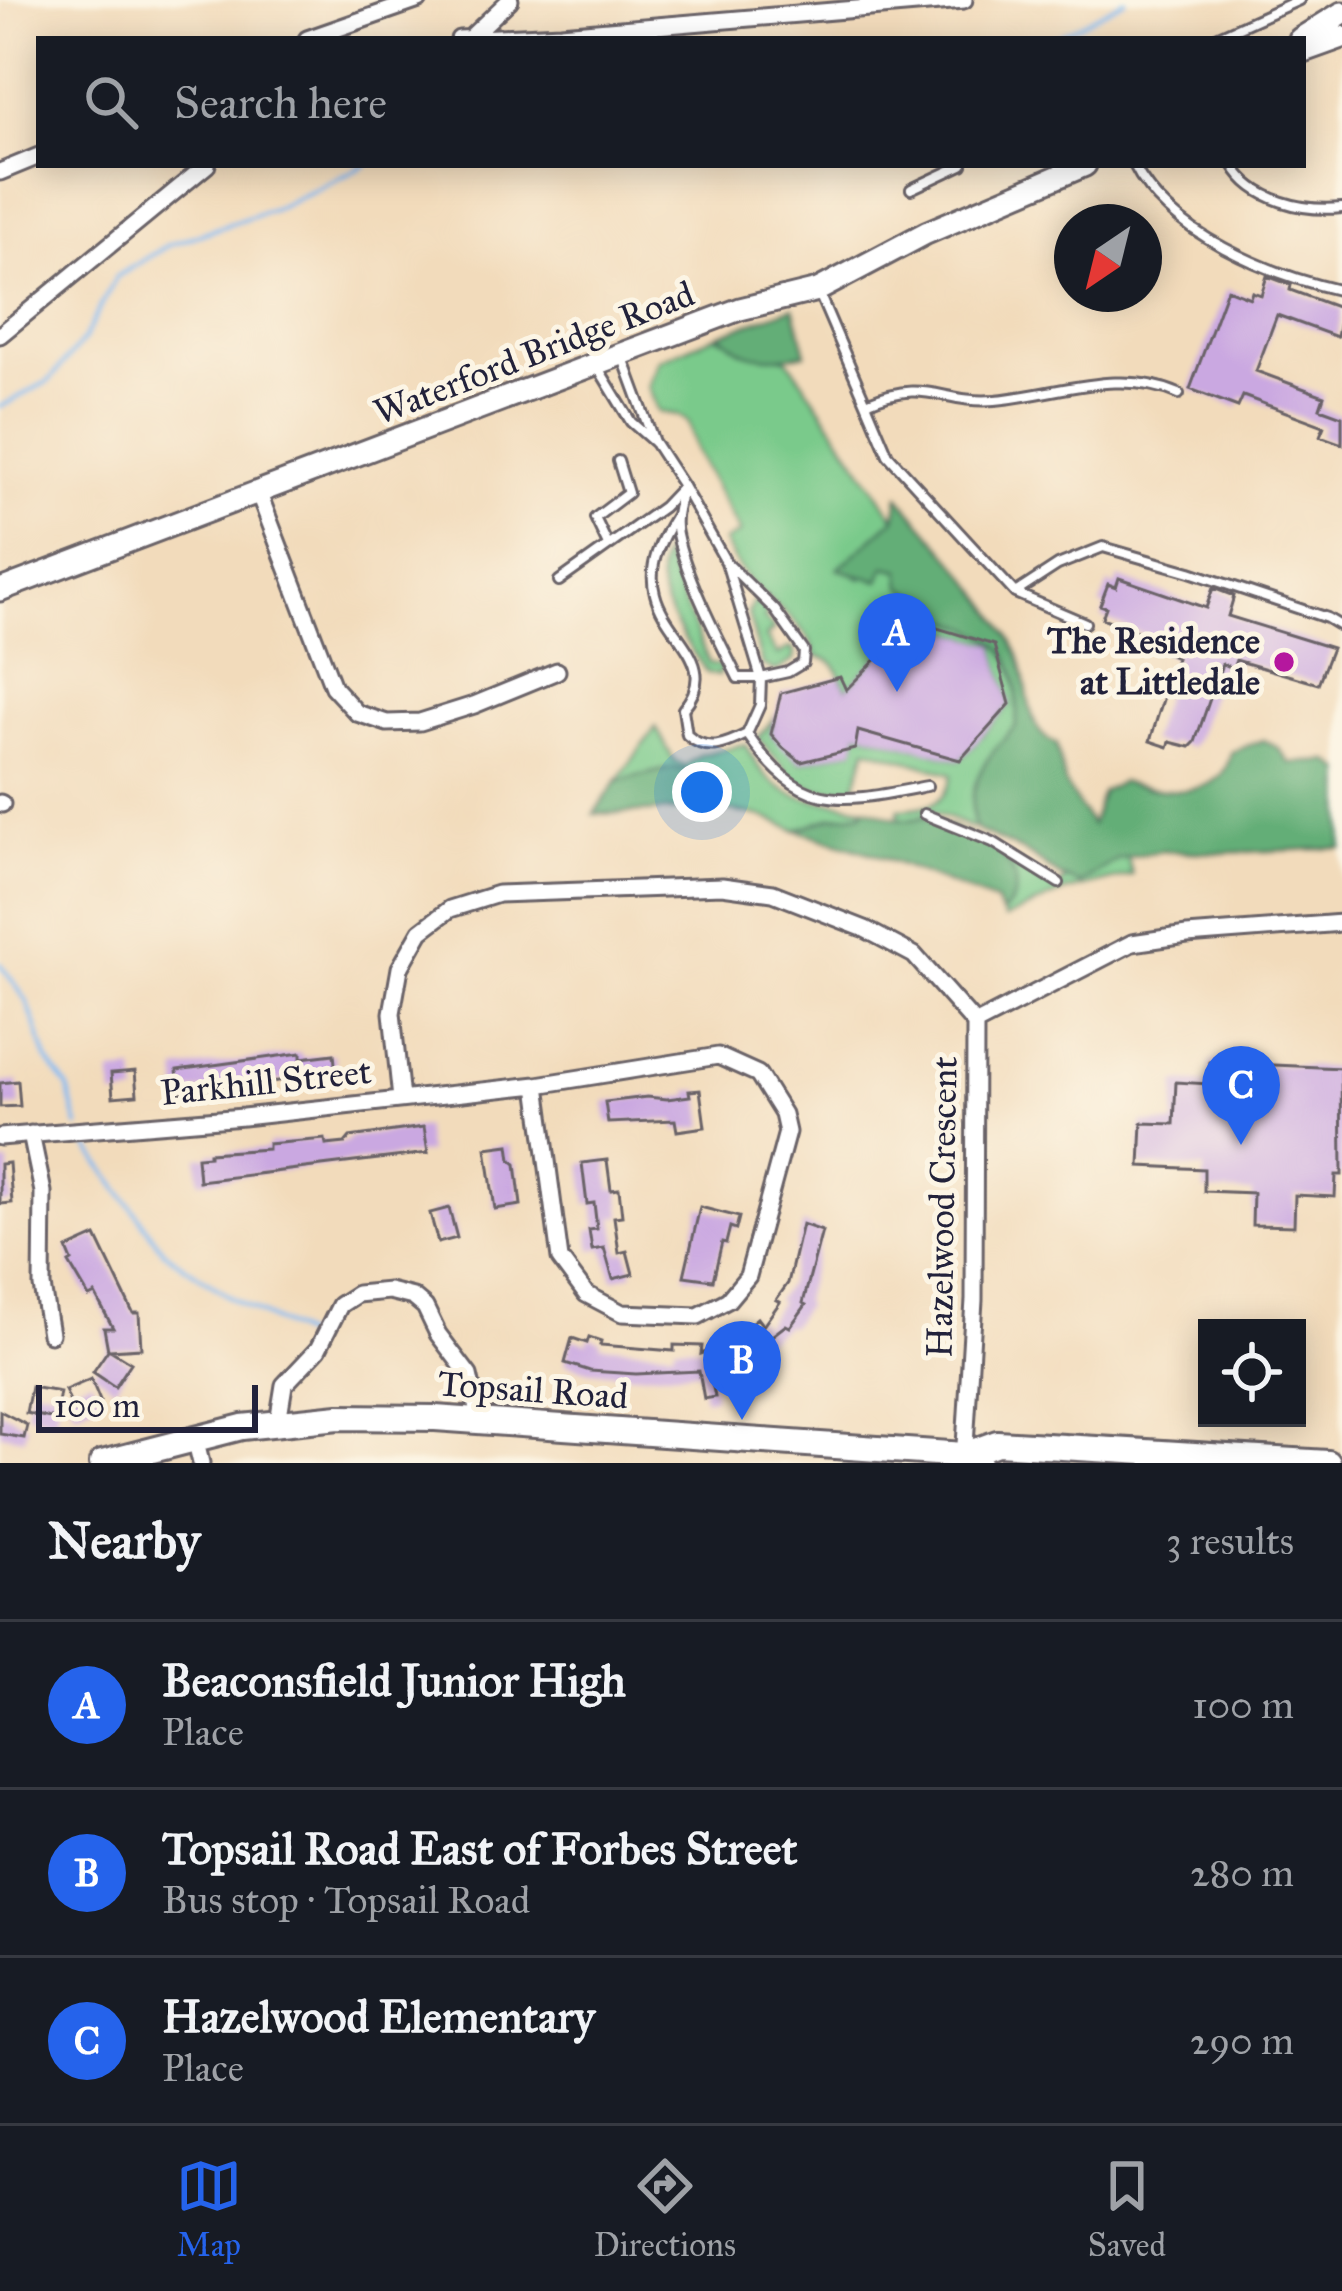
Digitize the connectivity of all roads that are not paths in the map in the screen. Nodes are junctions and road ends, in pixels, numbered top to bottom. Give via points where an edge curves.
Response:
1 (418, 0) edge
2 (510, 0) edge
3 (964, 0) edge
4 (1299, 0) edge
5 (1342, 13) edge
6 (316, 36) edge
7 (467, 36) edge
8 (513, 36) edge
9 (1219, 36) edge
10 (1321, 40) edge
11 (36, 157) edge
12 (203, 168) edge
13 (956, 168) edge
14 (1136, 168) edge
15 (1236, 168) edge
16 (1059, 170) edge
17 (0, 172) edge
18 (911, 189) dead end
19 (1342, 208) edge
20 (818, 290) junction
21 (1342, 291) edge
22 (0, 335) edge
23 (622, 355) junction
24 (596, 365) junction
25 (1180, 394) dead end
26 (866, 403) junction
27 (655, 443) junction
28 (618, 460) dead end
29 (683, 486) junction
30 (260, 494) junction
31 (676, 514) junction
32 (608, 545) junction
33 (726, 562) junction
34 (559, 581) dead end
35 (0, 590) edge
36 (1015, 593) junction
37 (1085, 623) dead end
38 (1342, 627) edge
39 (556, 671) dead end
40 (761, 678) junction
41 (747, 734) junction
42 (927, 786) dead end
43 (924, 814) dead end
44 (1059, 883) dead end
45 (1342, 923) edge
46 (975, 1024) junction
47 (538, 1085) junction
48 (401, 1099) junction
49 (31, 1134) junction
50 (0, 1137) edge
51 (50, 1334) dead end
52 (278, 1422) junction
53 (480, 1422) junction
54 (195, 1438) junction
55 (969, 1460) edge
56 (1230, 1460) edge
57 (102, 1463) edge
58 (201, 1463) edge
59 (1328, 1463) edge

1 - 6 street
2 - 7 street
3 - 8 street
4 - 9 lane
5 - 10 main road
11 - 17 street
12 - 22 street
13 - 18 lane
14 - 21 lane via 1159,203 1202,234
15 - 19 lane via 1280,201
16 - 20 main road, Waterford Bridge Road
20 - 23 main road, Waterford Bridge Road via 740,309
20 - 26 lane
23 - 24 main road, Waterford Bridge Road
23 - 27 lane
24 - 27 lane via 631,422
24 - 30 main road, Waterford Bridge Road
25 - 26 lane via 1118,382 991,400 896,391
26 - 36 lane via 888,455
27 - 29 lane
28 - 32 lane via 628,494 595,518
29 - 31 lane
29 - 32 lane
29 - 33 lane
30 - 35 main road, Waterford Bridge Road
30 - 39 street via 333,687 357,713 420,722
31 - 40 lane via 725,653 738,678
31 - 41 lane via 652,571 663,613 698,677 683,723 698,745
32 - 34 lane
33 - 40 lane
33 - 40 lane via 804,651 803,663
36 - 37 lane
36 - 38 lane via 1103,547
40 - 41 lane
41 - 42 lane via 779,776 822,797
43 - 44 lane via 1010,850
45 - 46 street via 1132,943
46 - 48 street, Hazelwood Crescent via 914,955 773,893 722,886 498,894 450,909 422,931 400,968 392,1013
46 - 55 street, Hazelwood Crescent
47 - 47 street, Parkhill Street via 718,1056 758,1074 788,1132 748,1276 728,1300 698,1316 622,1313 576,1283 556,1243
47 - 48 street, Parkhill Street
48 - 49 street, Parkhill Street
49 - 50 street, Parkhill Street
49 - 51 street via 44,1192
52 - 53 main road, Topsail Road
52 - 53 street via 284,1385 318,1349 340,1306 357,1294 389,1291 425,1307 469,1375
52 - 54 main road, Topsail Road
53 - 55 main road, Topsail Road
54 - 57 main road, Topsail Road
54 - 58 street
55 - 56 main road, Topsail Road via 997,1443
56 - 59 main road, Topsail Road

